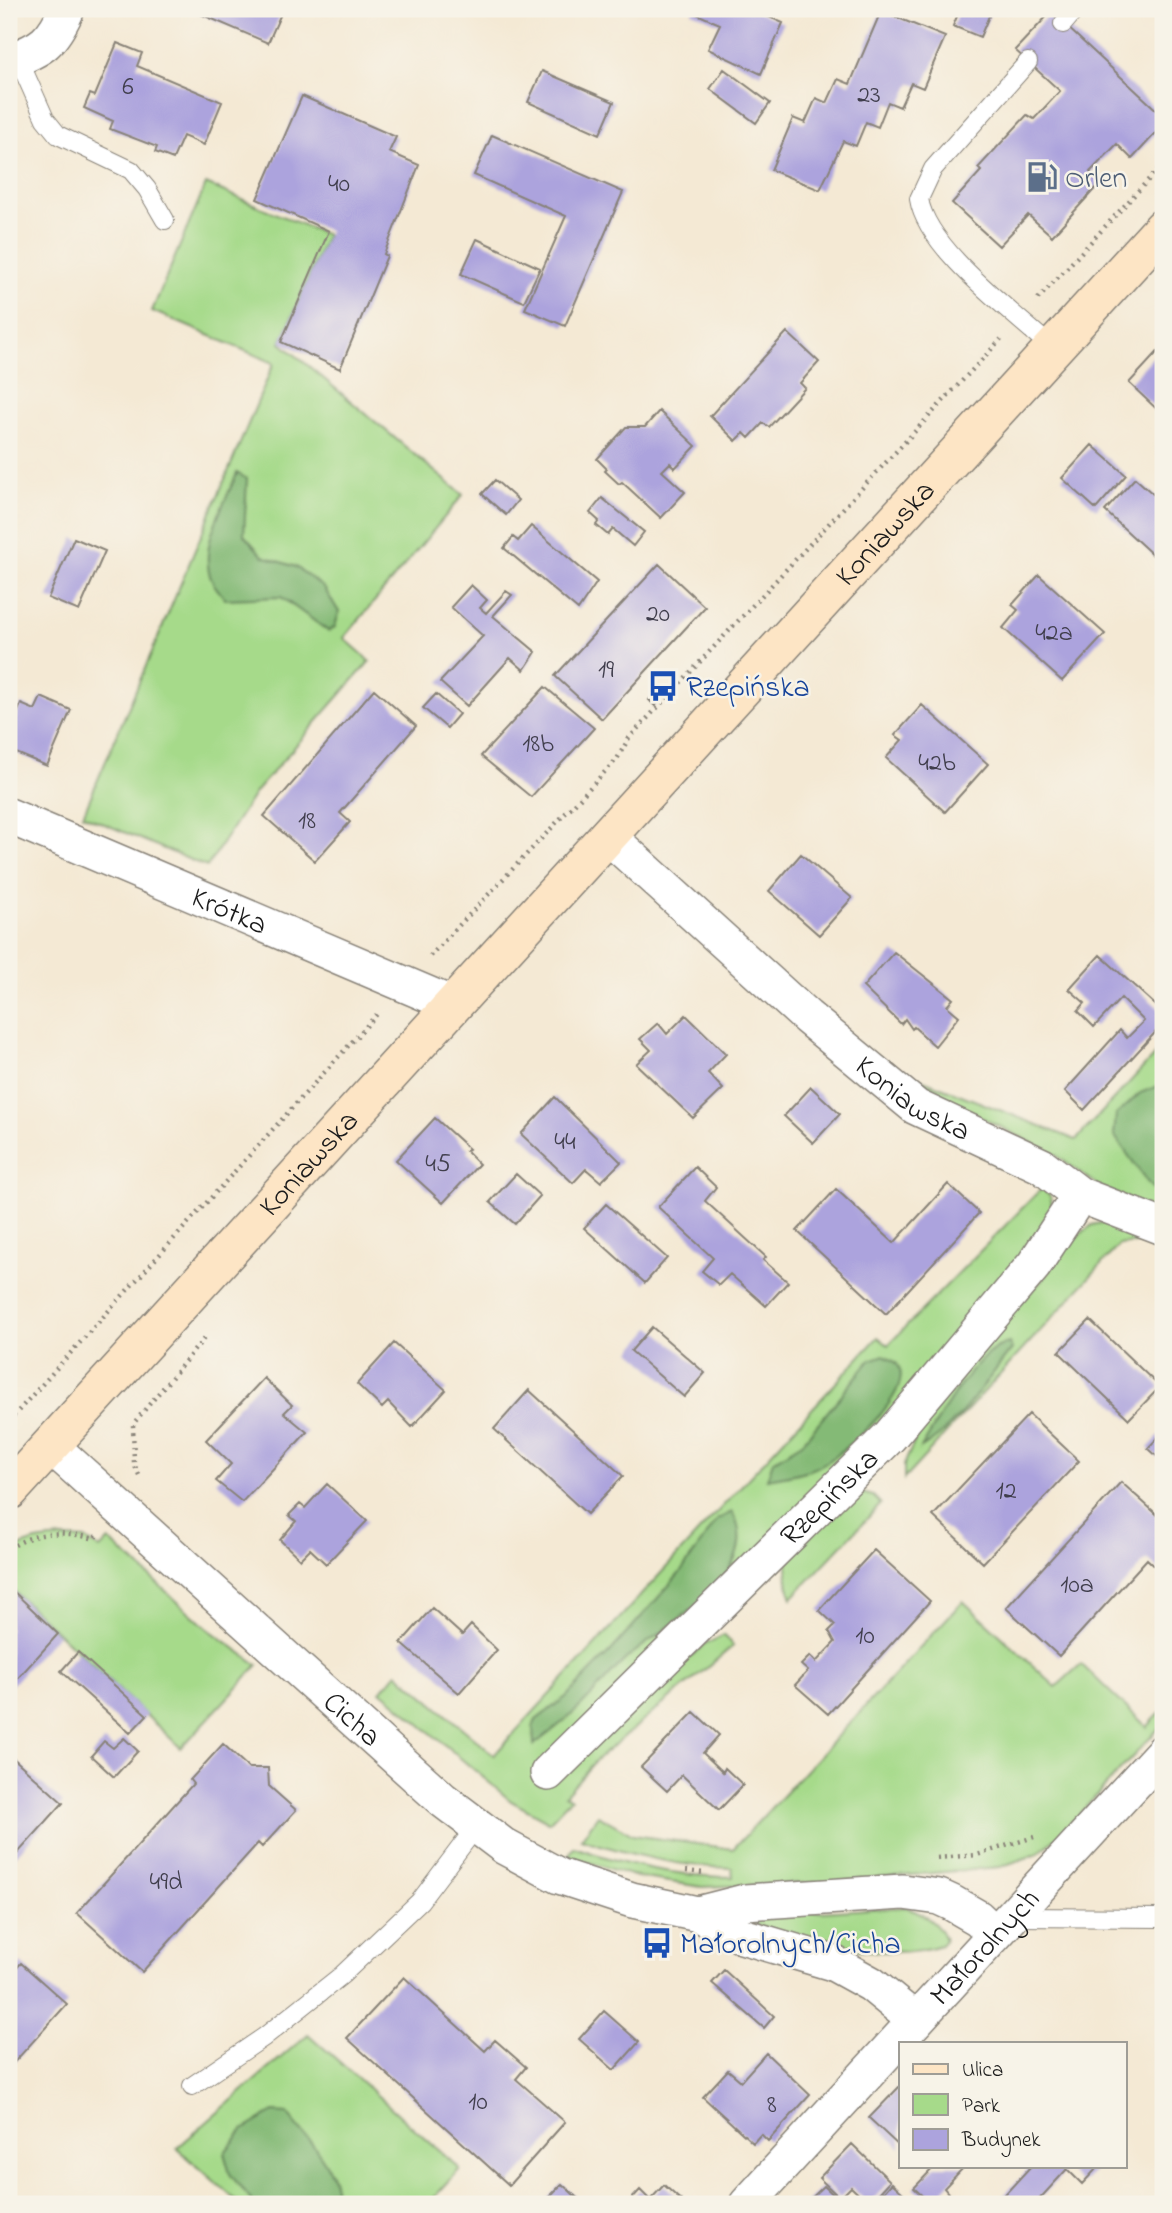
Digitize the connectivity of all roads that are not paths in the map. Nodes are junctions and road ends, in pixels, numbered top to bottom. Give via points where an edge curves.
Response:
1 (67, 9) edge
2 (1076, 9) edge
3 (1063, 24) dead end
4 (13, 60) edge
5 (1028, 62) dead end
6 (165, 220) dead end
7 (1163, 228) edge
8 (1053, 349) junction
9 (9, 816) edge
10 (609, 837) junction
11 (451, 1004) junction
12 (1080, 1195) junction
13 (1163, 1227) edge
14 (50, 1446) junction
15 (9, 1491) edge
16 (1163, 1752) edge
17 (548, 1773) dead end
18 (476, 1827) junction
19 (698, 1914) junction
20 (1163, 1918) edge
21 (1001, 1925) junction
22 (915, 2020) junction
23 (192, 2086) dead end
24 (747, 2204) edge

1 - 4 street via 59,29 37,51
2 - 3 lane
4 - 6 lane via 58,135 131,170
5 - 8 lane via 933,169 919,199 926,223 943,248
7 - 8 main road, Koniawska
8 - 10 main road, Koniawska via 822,597
9 - 11 street, Krótka
10 - 11 main road, Koniawska
10 - 12 street, Koniawska via 807,1017 916,1107 1042,1166
11 - 14 main road, Koniawska
12 - 13 street, Koniawska
12 - 17 street, Rzepińska via 1034,1265 890,1436
14 - 15 main road, Koniawska
14 - 18 street, Cicha via 284,1660
16 - 21 street, Małorolnych
18 - 19 street, Cicha via 533,1863 587,1887
18 - 23 lane via 420,1901 342,1975
19 - 21 street via 745,1902 903,1892 939,1897
19 - 22 street via 742,1936 853,1973
20 - 21 lane
21 - 22 street, Małorolnych
22 - 24 street, Małorolnych

